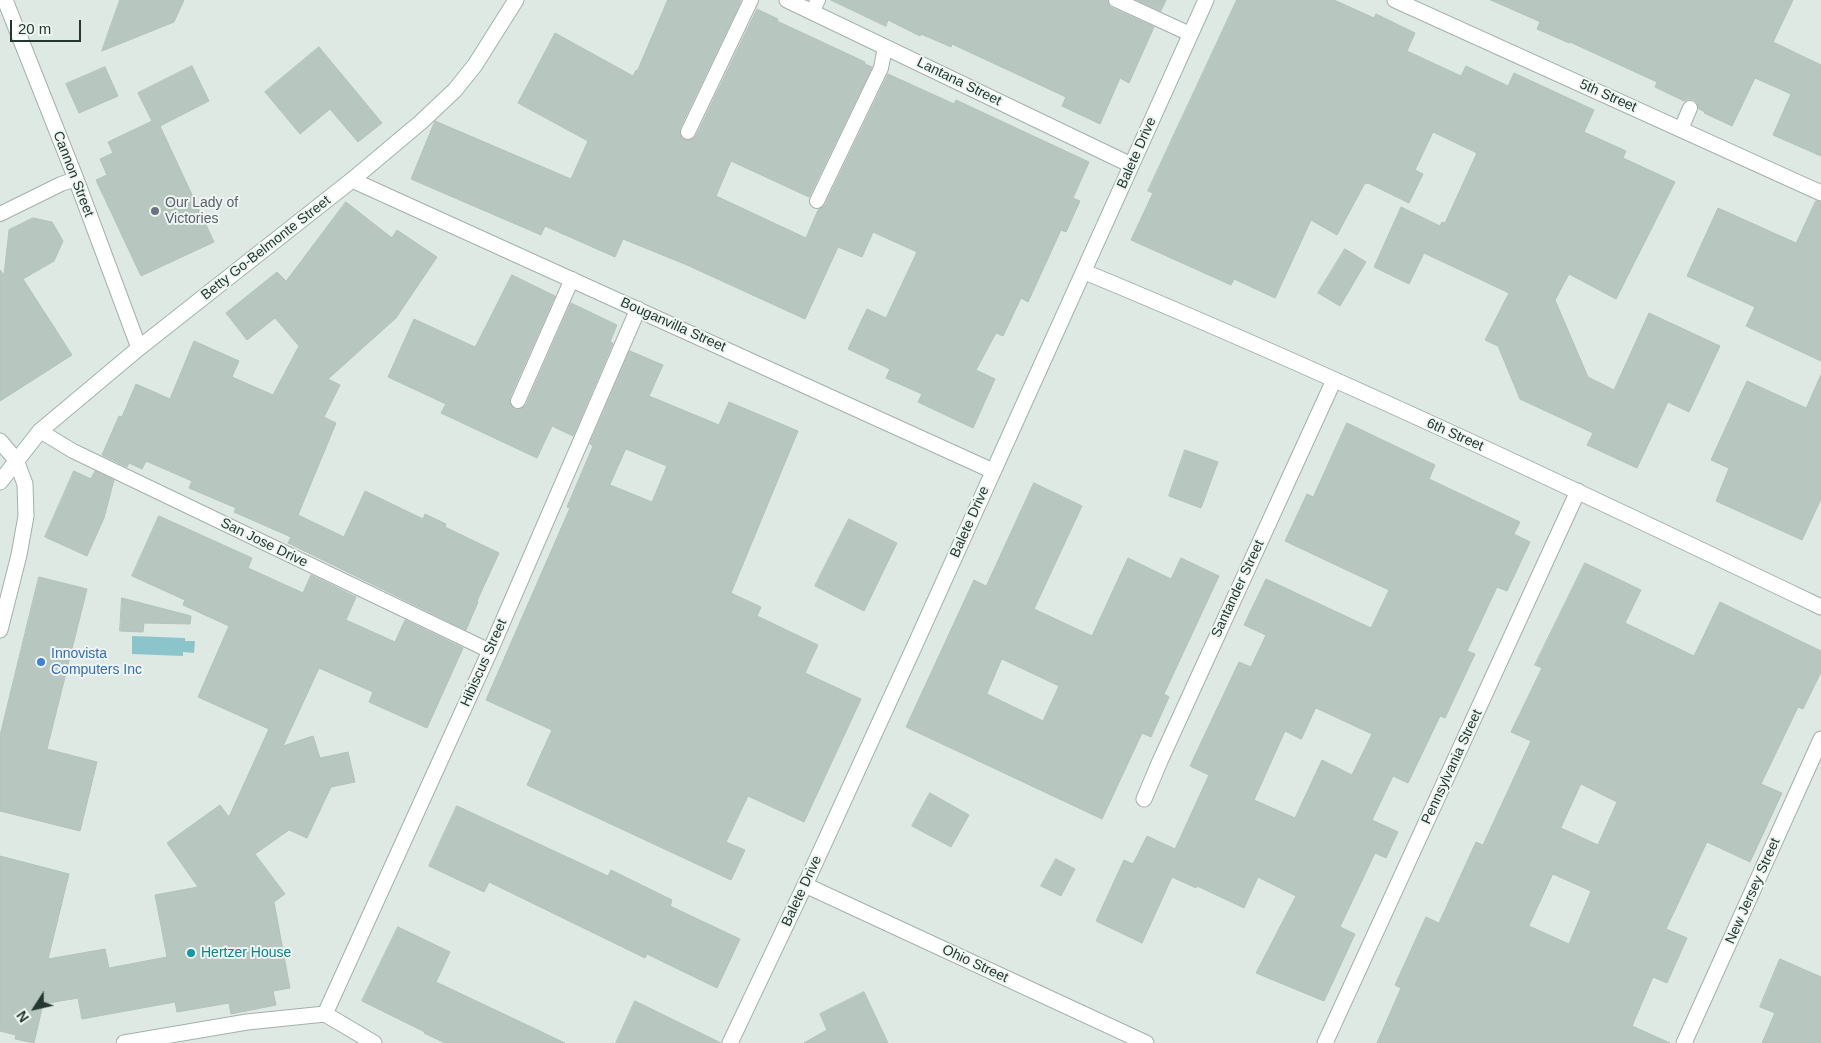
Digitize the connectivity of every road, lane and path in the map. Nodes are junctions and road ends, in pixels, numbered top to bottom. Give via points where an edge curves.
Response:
1 (6, 0) edge
2 (516, 0) edge
3 (751, 0) edge
4 (787, 0) edge
5 (1206, 0) edge
6 (1395, 0) edge
7 (1122, 1) edge
8 (815, 6) edge
9 (1190, 34) junction
10 (885, 47) junction
11 (1690, 108) dead end
12 (1681, 129) junction
13 (688, 132) dead end
14 (1131, 165) junction
15 (76, 179) junction
16 (352, 180) junction
17 (1821, 193) edge
18 (817, 201) dead end
19 (0, 214) edge
20 (1085, 272) junction
21 (572, 279) junction
22 (638, 309) junction
23 (139, 348) junction
24 (1334, 380) junction
25 (518, 401) dead end
26 (40, 430) junction
27 (0, 441) edge
28 (16, 460) junction
29 (993, 471) junction
30 (0, 482) edge
31 (1578, 491) junction
32 (1821, 607) edge
33 (0, 630) edge
34 (490, 651) junction
35 (1821, 739) edge
36 (1144, 799) dead end
37 (805, 885) junction
38 (325, 1014) junction
39 (124, 1043) edge
40 (374, 1043) edge
41 (730, 1043) edge
42 (1146, 1043) edge
43 (1326, 1043) edge
44 (1684, 1043) edge

1 - 15 street, Cannon Street
2 - 16 street, Betty Go-Belmonte Street via 475,65 455,90
3 - 13 lane
4 - 8 street, Lantana Street
5 - 9 street, Balete Drive
6 - 12 street, 5th Street
7 - 9 lane
8 - 10 street, Lantana Street
9 - 14 street, Balete Drive
10 - 14 street, Lantana Street
10 - 18 lane via 881,68
11 - 12 lane
12 - 17 street, 5th Street
14 - 20 street, Balete Drive
15 - 19 lane
15 - 23 street, Cannon Street
16 - 21 street, Bouganvilla Street
16 - 23 street, Betty Go-Belmonte Street
20 - 24 street, 6th Street
20 - 29 street, Balete Drive
21 - 22 street, Bouganvilla Street
21 - 25 lane
22 - 29 street, Bouganvilla Street
22 - 34 street, Hibiscus Street
23 - 26 street, Betty Go-Belmonte Street
24 - 31 street, 6th Street
24 - 36 street, Santander Street
26 - 28 street, Betty Go-Belmonte Street
26 - 34 lane, San Jose Drive via 72,452
27 - 28 street
28 - 30 street, Betty Go-Belmonte Street
28 - 33 street via 25,484 26,516
29 - 37 street, Balete Drive
31 - 32 street, 6th Street
31 - 43 street, Pennsylvania Street
34 - 38 street, Hibiscus Street
35 - 44 street, New Jersey Street
37 - 41 street, Balete Drive
37 - 42 street, Ohio Street
38 - 39 street via 247,1022
38 - 40 street

